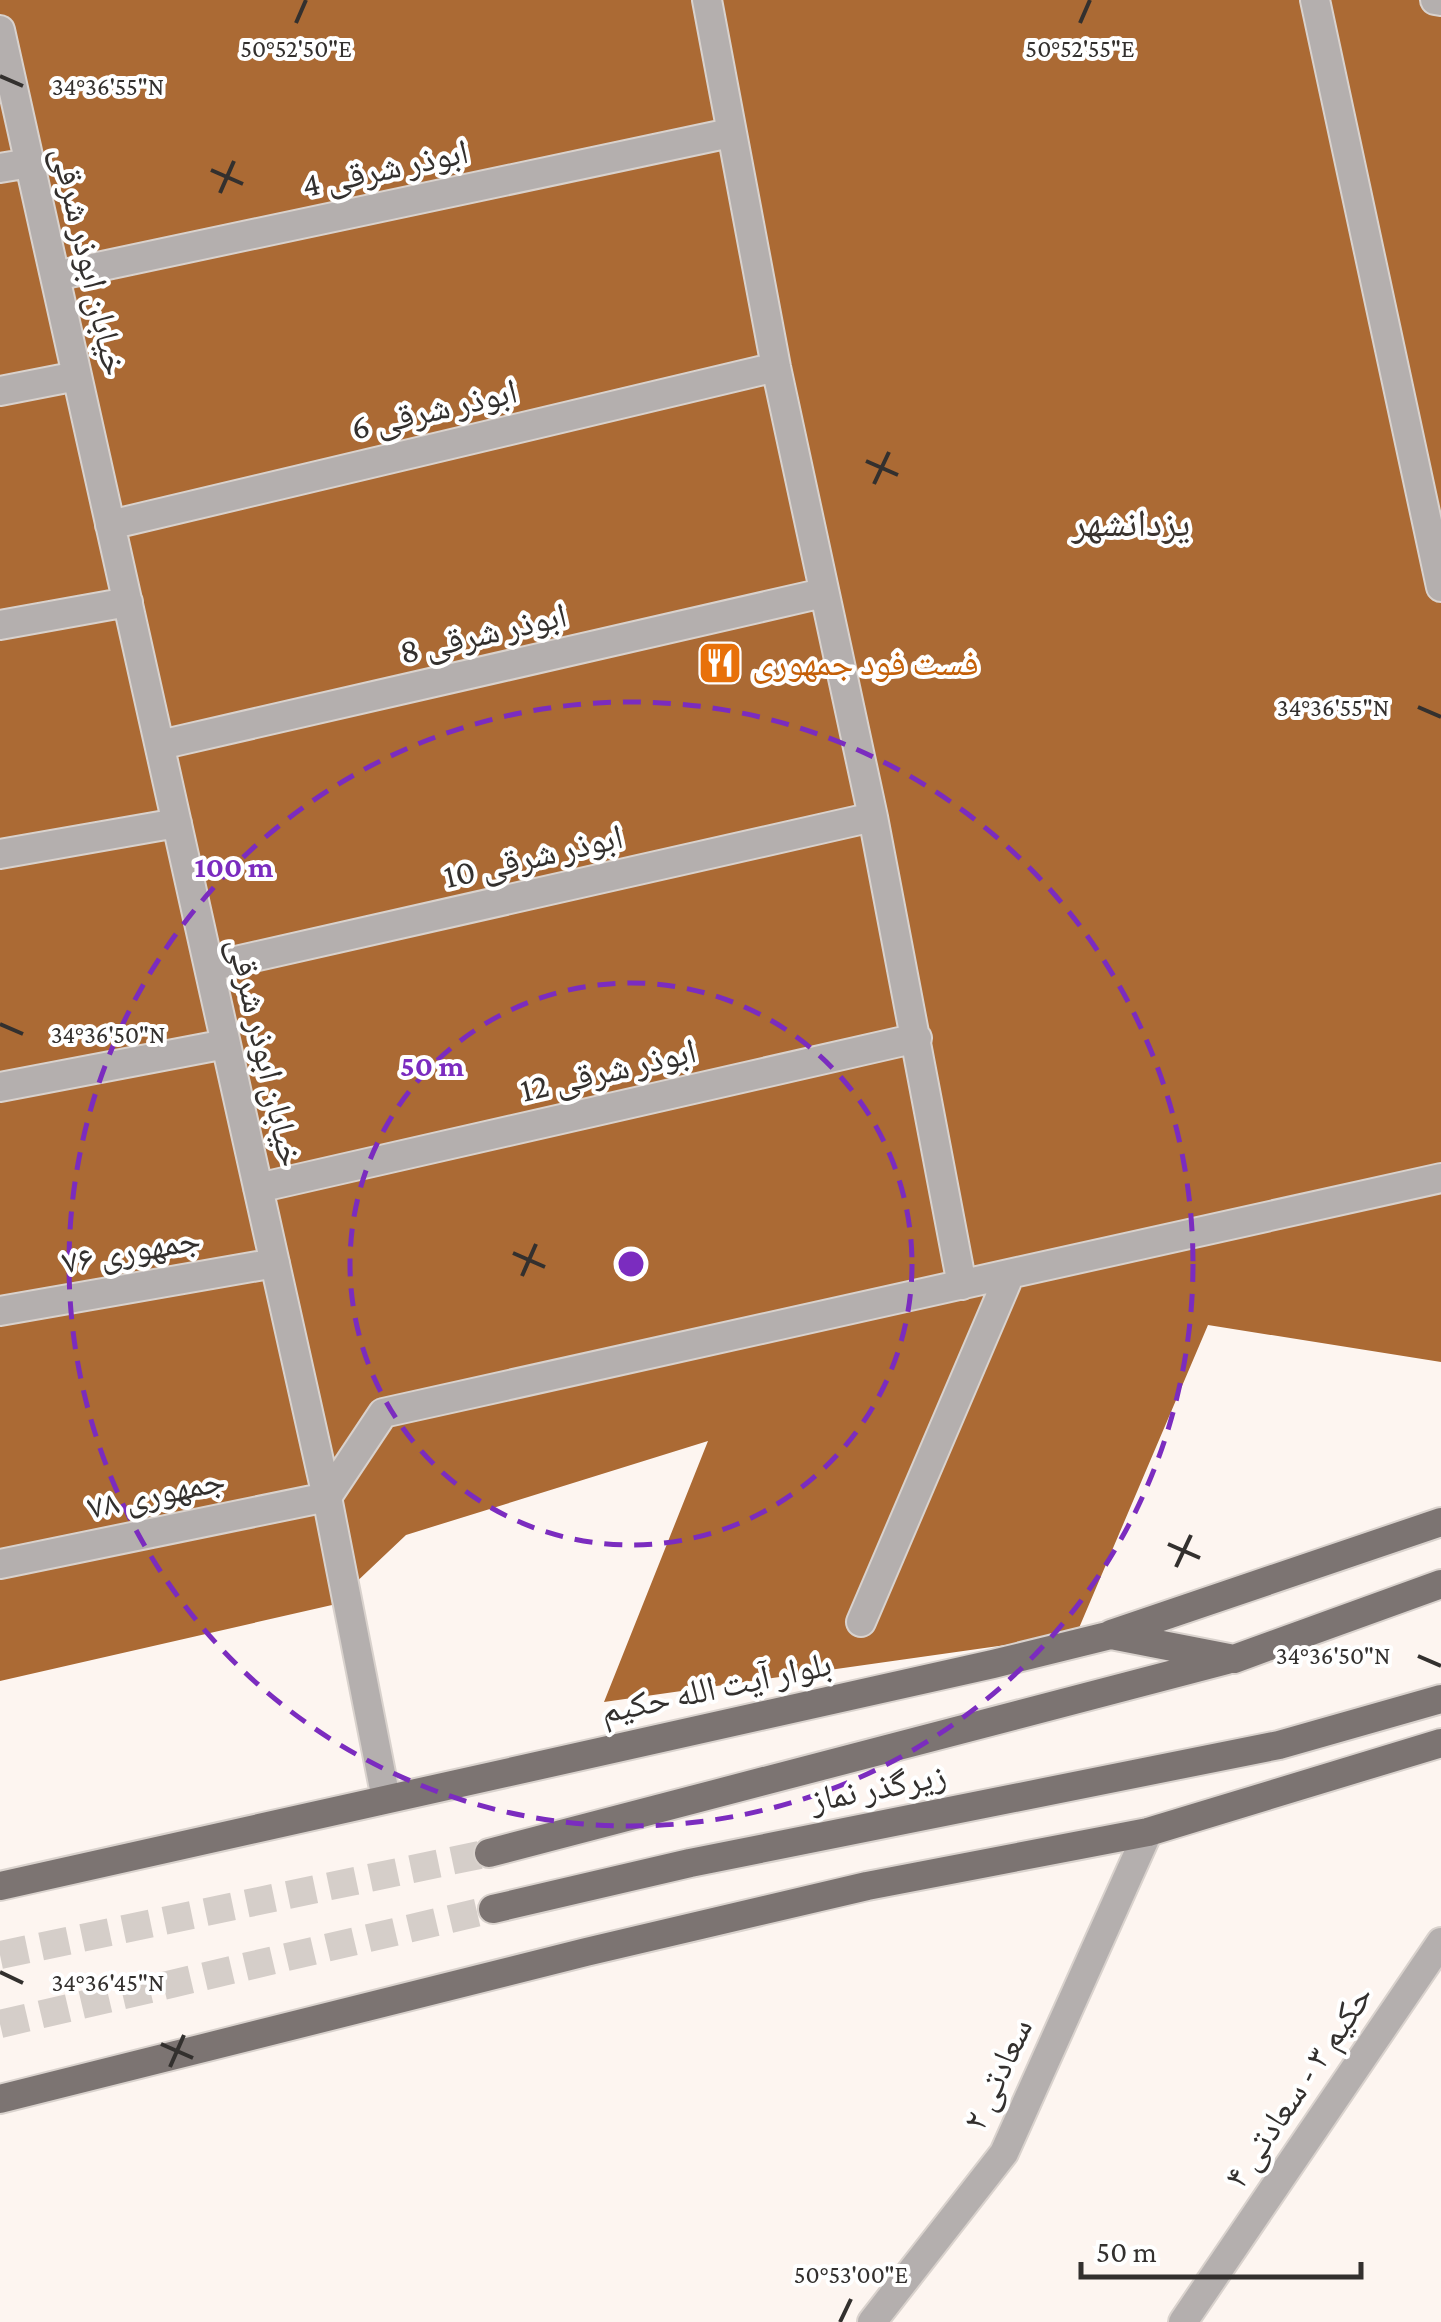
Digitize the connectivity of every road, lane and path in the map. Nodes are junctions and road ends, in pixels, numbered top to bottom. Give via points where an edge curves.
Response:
1 (707, 0) edge
2 (1315, 0) edge
3 (0, 30) edge
4 (730, 134) junction
5 (30, 162) junction
6 (0, 168) edge
7 (55, 276) junction
8 (776, 367) junction
9 (77, 376) junction
10 (0, 392) edge
11 (110, 525) junction
12 (1441, 587) edge
13 (823, 593) junction
14 (128, 602) junction
15 (0, 625) edge
16 (160, 746) junction
17 (873, 818) junction
18 (176, 823) junction
19 (0, 854) edge
20 (209, 968) junction
21 (917, 1038) junction
22 (226, 1044) junction
23 (0, 1087) edge
24 (1441, 1178) edge
25 (258, 1188) junction
26 (275, 1263) junction
27 (1010, 1274) junction
28 (962, 1285) junction
29 (0, 1311) edge
30 (327, 1497) junction
31 (1441, 1522) edge
32 (0, 1564) edge
33 (1441, 1584) edge
34 (861, 1622) dead end
35 (1111, 1634) junction
36 (1234, 1659) junction
37 (1441, 1699) edge
38 (1441, 1743) edge
39 (386, 1799) junction
40 (1148, 1832) junction
41 (489, 1853) tunnel mouth
42 (0, 1886) edge
43 (493, 1910) tunnel mouth
44 (1441, 1942) edge
45 (4, 2095) edge
46 (872, 2322) edge
47 (1183, 2322) edge

1 - 4 street
2 - 12 street
3 - 5 street, خیابان ابوذر شرقی
4 - 7 street, ابوذر شرقی 4
4 - 8 street
5 - 6 street
5 - 7 street, خیابان ابوذر شرقی
7 - 9 street, خیابان ابوذر شرقی
8 - 11 street, ابوذر شرقی 6
8 - 13 street
9 - 10 street
9 - 11 street, خیابان ابوذر شرقی
11 - 14 street, خیابان ابوذر شرقی
13 - 16 street, ابوذر شرقی 8
13 - 17 street
14 - 15 street
14 - 16 street, خیابان ابوذر شرقی
16 - 18 street, خیابان ابوذر شرقی
17 - 20 street, ابوذر شرقی 10
17 - 21 street
18 - 19 street
18 - 20 street, خیابان ابوذر شرقی
20 - 22 street, خیابان ابوذر شرقی
21 - 25 street, ابوذر شرقی 12
21 - 28 street
22 - 23 street
22 - 25 street, خیابان ابوذر شرقی
24 - 27 street
25 - 26 street, خیابان ابوذر شرقی
26 - 29 street, جمهوری ۷۶
26 - 30 street, خیابان ابوذر شرقی
27 - 28 street
27 - 34 street
28 - 30 street via 383,1413
30 - 32 street, جمهوری ۷۸
30 - 39 street, خیابان ابوذر شرقی
31 - 35 main road
33 - 36 main road
35 - 36 main road, بلوار آیت الله حکیم
35 - 39 main road, بلوار آیت الله حکیم
36 - 41 main road, زیرگذر نماز
37 - 43 main road, زیرگذر نماز via 1279,1745 709,1859
38 - 40 main road
39 - 42 main road, بلوار آیت الله حکیم
40 - 45 main road via 867,1886
40 - 46 street, سعادتی ۲ via 1004,2153
44 - 47 street, حکیم ۳ - سعادتی ۴

